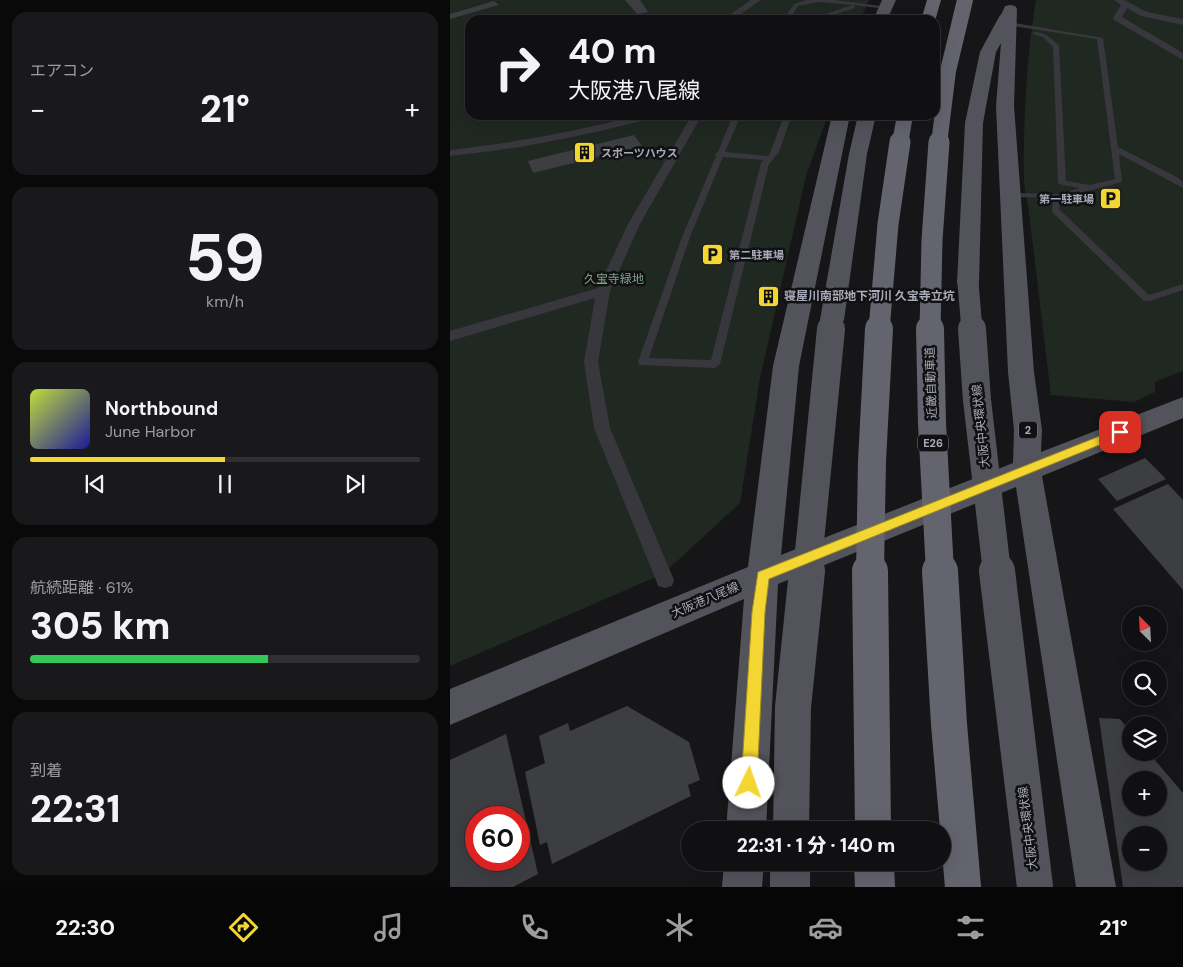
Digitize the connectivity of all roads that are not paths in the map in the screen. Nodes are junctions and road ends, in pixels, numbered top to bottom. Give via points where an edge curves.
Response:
1 (757, 0) edge
2 (934, 0) edge
3 (965, 0) edge
4 (1121, 2) edge
5 (887, 9) edge
6 (734, 15) edge
7 (789, 15) edge
8 (830, 15) edge
9 (930, 15) edge
10 (1010, 16) edge
11 (1183, 22) edge
12 (1183, 57) edge
13 (633, 120) edge
14 (694, 120) edge
15 (735, 120) edge
16 (786, 120) edge
17 (840, 120) edge
18 (866, 120) edge
19 (904, 120) edge
20 (1114, 148) junction
21 (450, 153) edge
22 (719, 154) junction
23 (769, 158) junction
24 (1183, 186) edge
25 (1092, 187) junction
26 (1011, 195) junction
27 (1058, 196) junction
28 (1183, 287) edge
29 (603, 291) junction
30 (450, 336) edge
31 (1183, 407) edge
32 (1027, 469) junction
33 (763, 576) junction
34 (665, 580) dead end
35 (450, 707) edge
36 (747, 821) edge
37 (791, 821) edge
38 (873, 821) edge
39 (743, 871) edge
40 (790, 871) edge
41 (874, 871) edge
42 (742, 887) edge
43 (790, 887) edge
44 (874, 887) edge
45 (962, 887) edge
46 (1035, 887) edge
47 (1096, 887) edge

1 - 6 street
2 - 9 highway
3 - 45 highway, 近畿自動車道 / E26, bridge via 949,68 939,146 932,233 930,342 935,498 950,751
4 - 11 street via 1144,14
4 - 12 street via 1117,18
5 - 7 lane via 812,1 796,5
5 - 8 lane via 845,8
10 - 20 lane via 1100,38
10 - 25 lane via 1056,46 1062,183
10 - 26 main road, 2 via 1005,106
10 - 46 main road, 大阪中央環状線, bridge via 988,52 974,123 968,283 977,400
13 - 21 street via 507,147
14 - 29 street via 634,224
15 - 22 lane
16 - 23 lane via 775,152
17 - 33 main road via 786,366
18 - 37 main road, bridge via 832,320 793,707
19 - 38 highway, bridge via 877,343 870,499
20 - 24 lane
20 - 25 lane via 1118,180
22 - 23 lane
22 - 23 lane via 686,236 643,362 715,364 765,163
25 - 27 lane
26 - 27 lane
26 - 32 main road, 2 via 1021,372 1028,430
27 - 28 lane via 1055,210 1147,298
29 - 30 street
29 - 34 street via 591,362 602,428
31 - 32 main road, 大阪港八尾線
32 - 33 main road, 大阪港八尾線
32 - 47 main road, 2
33 - 35 main road, 大阪港八尾線
33 - 36 main road
39 - 42 main road
40 - 43 main road
41 - 44 highway

